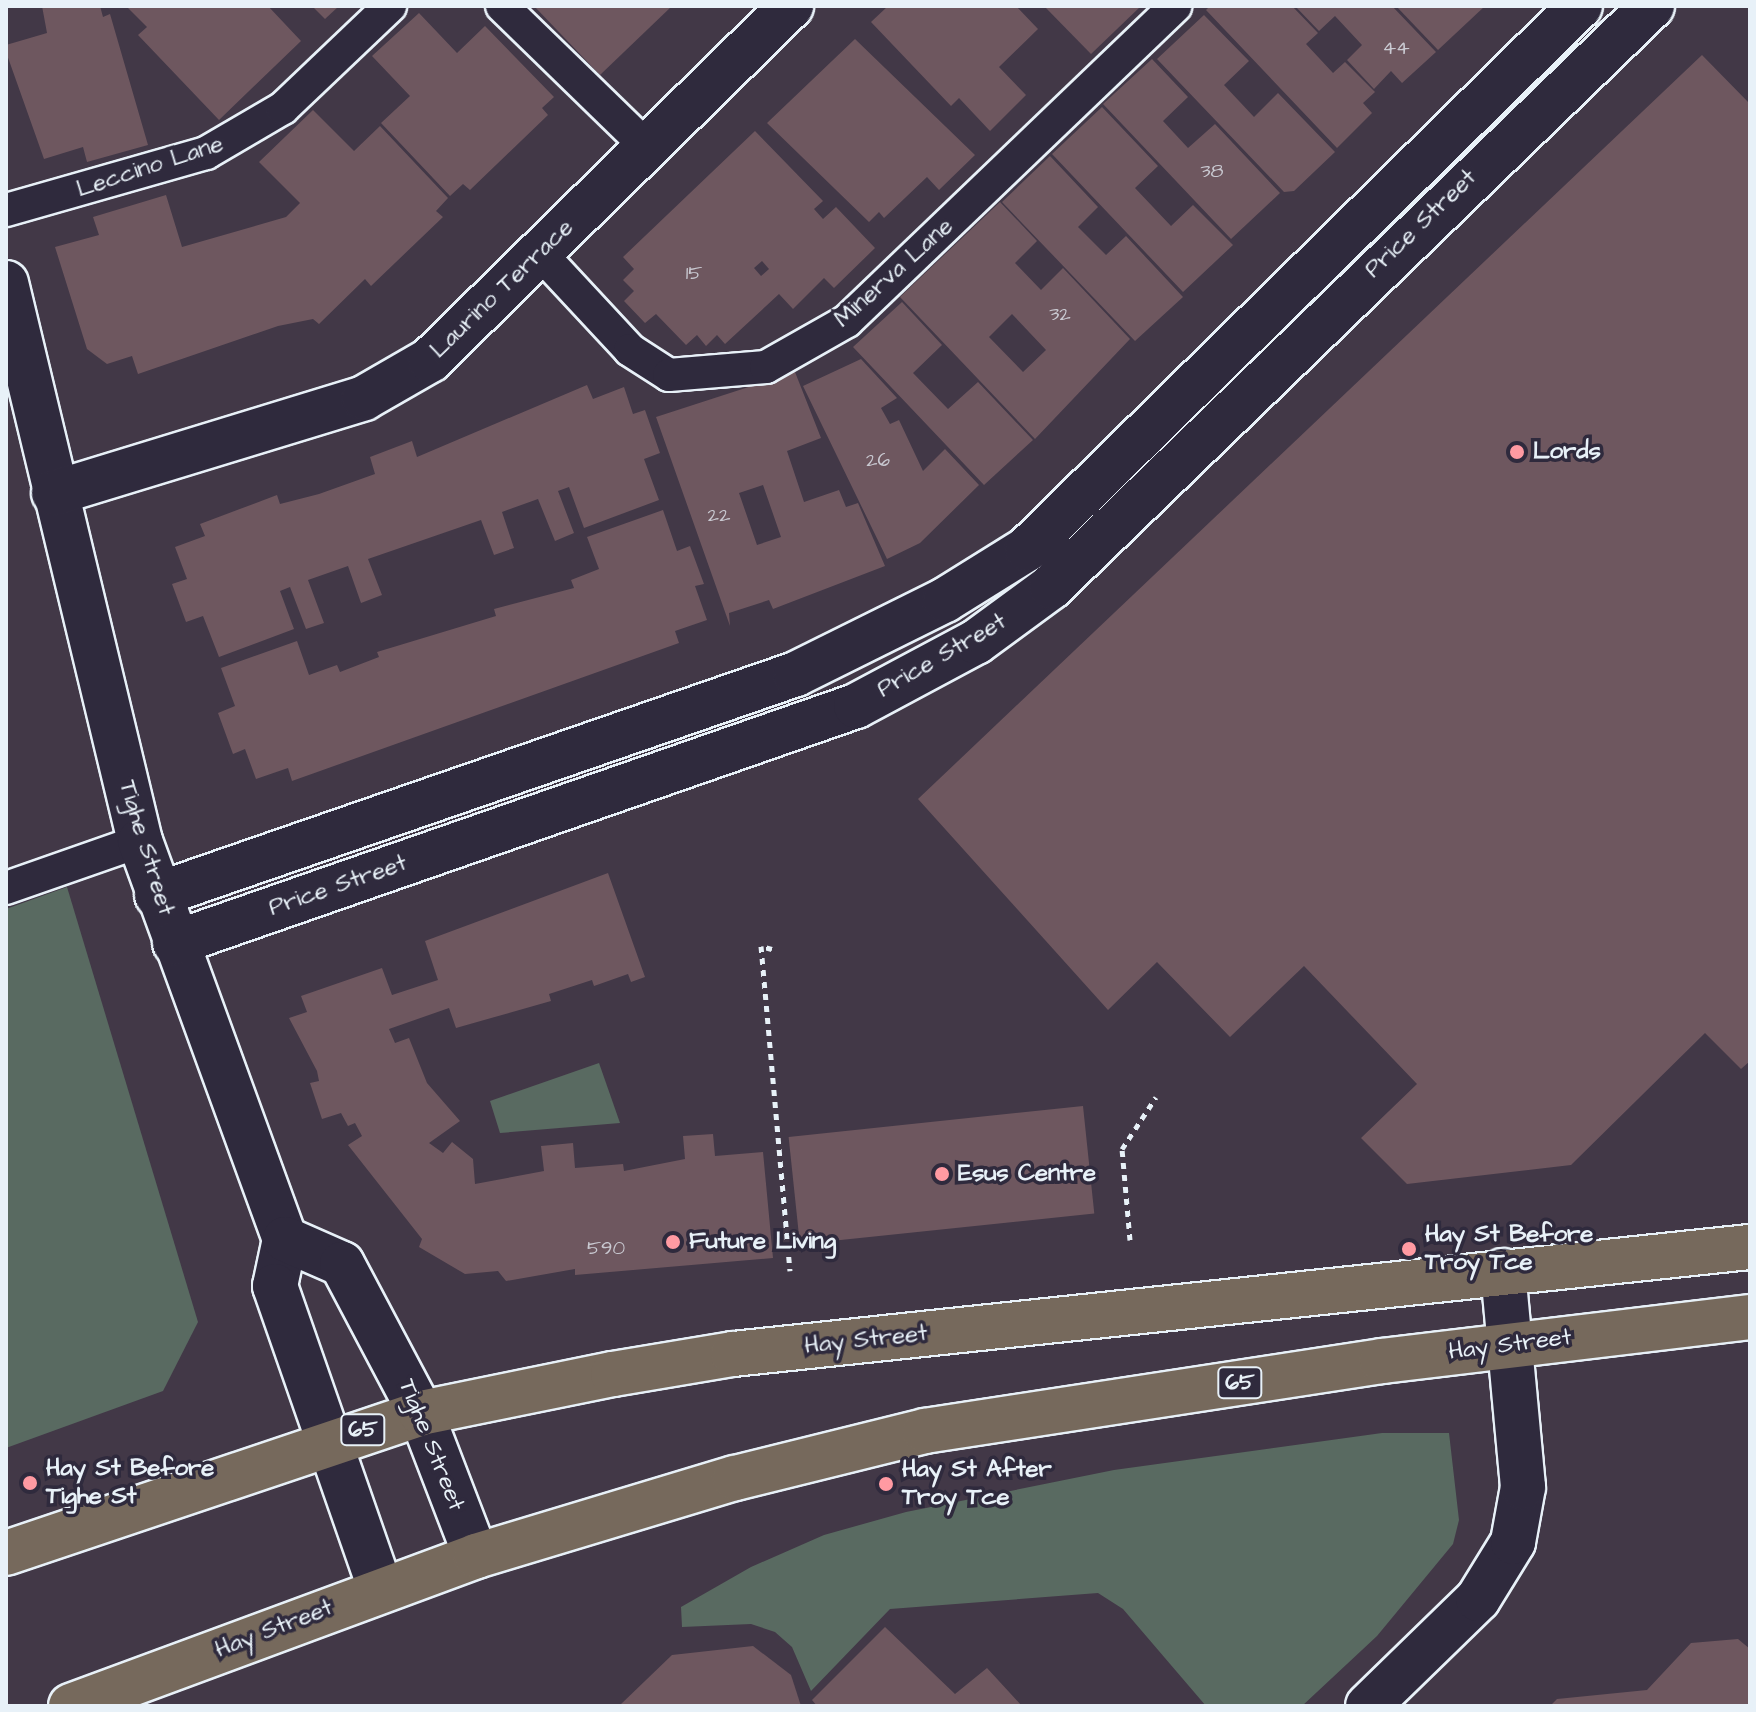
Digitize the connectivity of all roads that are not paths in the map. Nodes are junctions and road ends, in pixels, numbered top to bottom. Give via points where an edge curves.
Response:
1 (390, 6) edge
2 (502, 6) edge
3 (791, 6) edge
4 (1176, 6) edge
5 (1580, 6) edge
6 (1652, 6) edge
7 (647, 147) junction
8 (6, 210) edge
9 (540, 253) junction
10 (6, 283) edge
11 (6, 406) edge
12 (40, 447) junction
13 (54, 493) junction
14 (140, 841) junction
15 (6, 888) edge
16 (157, 895) junction
17 (175, 943) junction
18 (285, 1239) junction
19 (1750, 1247) edge
20 (1503, 1271) junction
21 (1750, 1317) edge
22 (1510, 1345) junction
23 (421, 1413) junction
24 (326, 1441) junction
25 (6, 1553) edge
26 (476, 1556) junction
27 (380, 1588) junction
28 (71, 1706) edge
29 (1368, 1706) edge

1 - 8 lane, Leccino Lane via 283,108 206,153
2 - 7 lane
3 - 7 street, Laurino Terrace
4 - 9 lane, Minerva Lane via 847,321 766,367 669,375 630,350
5 - 16 street, Price Street via 1027,549 796,674
6 - 17 street, Price Street via 1051,587 976,642 856,706
7 - 9 street, Laurino Terrace
9 - 13 street, Laurino Terrace via 430,360 364,398
10 - 12 street, Tighe Street via 35,381
11 - 12 street, Tighe Street
12 - 13 street, Tighe Street
13 - 14 street, Tighe Street
14 - 15 lane
14 - 16 street, Tighe Street
16 - 17 street, Tighe Street
17 - 18 street, Tighe Street
18 - 23 street, Tighe Street via 342,1264
18 - 24 street via 275,1286
19 - 20 main road, Hay Street / 65
20 - 22 street
20 - 23 main road, Hay Street / 65 via 733,1354
21 - 22 main road, Hay Street / 65
22 - 26 main road, Hay Street / 65 via 925,1431 735,1478
22 - 29 street via 1523,1487 1513,1542 1478,1599
23 - 24 main road, Hay Street / 65
23 - 26 street, Tighe Street
24 - 25 main road, Hay Street / 65
24 - 27 street
26 - 27 main road, Hay Street / 65
27 - 28 main road, Hay Street / 65

